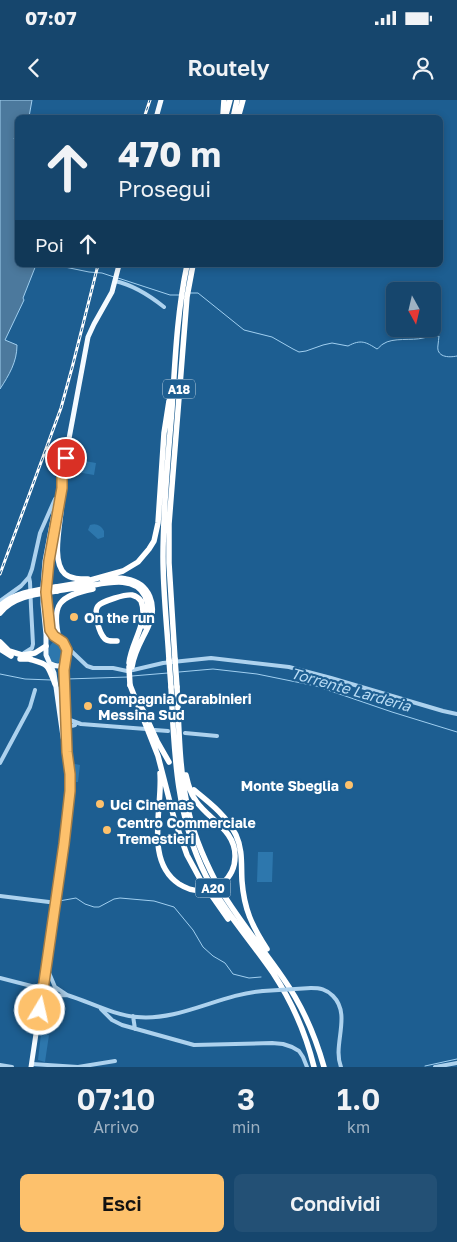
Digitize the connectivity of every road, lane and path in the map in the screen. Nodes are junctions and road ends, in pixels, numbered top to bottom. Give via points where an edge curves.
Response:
1 (161, 100) edge
2 (227, 100) edge
3 (237, 100) edge
4 (243, 100) edge
5 (157, 115) edge
6 (224, 115) edge
7 (237, 115) edge
8 (237, 115) edge
9 (118, 267) edge
10 (186, 267) edge
11 (191, 267) edge
12 (115, 279) junction
13 (185, 289) junction
14 (184, 297) junction
15 (164, 306) dead end
16 (174, 372) junction
17 (172, 443) junction
18 (60, 489) junction
19 (66, 509) joint
20 (61, 515) junction
21 (47, 518) junction
22 (54, 521) junction
23 (40, 533) junction
24 (55, 546) junction
25 (29, 577) junction
26 (95, 579) junction
27 (130, 584) junction
28 (57, 589) junction
29 (0, 601) edge
30 (0, 606) edge
31 (0, 613) edge
32 (58, 638) junction
33 (117, 641) dead end
34 (136, 641) junction
35 (0, 642) edge
36 (65, 644) junction
37 (46, 646) junction
38 (0, 650) edge
39 (21, 657) junction
40 (29, 659) junction
41 (80, 660) junction
42 (49, 662) junction
43 (65, 662) junction
44 (130, 667) junction
45 (55, 684) junction
46 (132, 685) junction
47 (175, 689) junction
48 (35, 690) dead end
49 (457, 714) edge
50 (66, 716) junction
51 (77, 724) junction
52 (64, 725) junction
53 (146, 729) dead end
54 (155, 730) dead end
55 (168, 731) dead end
56 (185, 733) dead end
57 (67, 736) junction
58 (217, 736) dead end
59 (67, 752) junction
60 (159, 761) junction
61 (0, 762) edge
62 (169, 762) dead end
63 (194, 790) dead end
64 (222, 884) dead end
65 (205, 890) dead end
66 (0, 896) edge
67 (49, 902) dead end
68 (261, 958) junction
69 (46, 967) junction
70 (283, 977) junction
71 (0, 978) edge
72 (55, 987) junction
73 (43, 989) junction
74 (59, 995) junction
75 (67, 995) junction
76 (100, 1007) junction
77 (40, 1010) junction
78 (133, 1016) junction
79 (135, 1029) junction
80 (115, 1061) dead end
81 (457, 1063) edge
82 (0, 1065) edge
83 (31, 1066) edge
84 (12, 1067) edge
85 (307, 1067) edge
86 (314, 1067) edge
87 (324, 1067) edge
88 (342, 1067) edge
89 (435, 1067) edge

1 - 5 main road
2 - 6 highway
3 - 7 highway
4 - 8 highway
9 - 12 main road
10 - 13 highway, A18
11 - 13 highway, A18
12 - 15 street
12 - 18 main road via 110,296 88,337
13 - 14 highway, A18
14 - 16 highway, A18
14 - 17 highway, A18
16 - 17 highway, A18
16 - 26 highway via 164,433 154,540 146,554 133,565
17 - 47 highway, A20, bridge via 163,559
18 - 20 highway via 63,500
18 - 21 street
18 - 22 main road
19 - 20 street
19 - 24 highway
20 - 22 street
20 - 24 highway
21 - 22 street
21 - 23 street
22 - 23 street via 47,523
22 - 24 main road
22 - 37 main road via 45,561 42,597
23 - 25 street
24 - 26 highway via 64,573
24 - 32 main road via 49,561 46,597 49,628
25 - 29 street
25 - 38 street via 33,646 22,654
26 - 28 highway
26 - 44 highway via 129,579 143,586 150,597 153,610 150,621
27 - 28 highway via 118,582
27 - 32 highway via 114,584 65,598 56,613
27 - 34 highway via 141,590 148,606
28 - 30 highway, bridge via 19,595
28 - 31 highway, bridge via 17,600
32 - 36 main road
32 - 37 main road
33 - 34 highway via 106,640 100,629 97,607 131,595 142,601 143,607
34 - 44 highway via 130,654
35 - 39 highway, bridge
36 - 41 street
36 - 43 main road
37 - 39 highway
37 - 42 main road
38 - 39 highway, bridge
39 - 40 highway
40 - 42 highway
40 - 45 highway via 46,664
41 - 43 street via 74,658
41 - 49 street via 91,668 127,671 211,658 277,665
42 - 43 main road via 57,666
42 - 45 main road
43 - 50 main road
44 - 46 highway, bridge
45 - 52 main road
46 - 60 highway
46 - 62 highway
47 - 64 highway via 181,706 188,786 197,803 226,831 234,847 233,869
47 - 68 highway, A20 via 177,779 192,844 216,893
47 - 70 highway, A20 via 182,769 192,827 221,890
48 - 61 street via 30,707
50 - 51 street
50 - 52 main road
51 - 52 street
51 - 53 street
51 - 57 street
52 - 57 main road
52 - 59 main road
54 - 55 street
56 - 58 street
57 - 59 main road
59 - 69 main road via 69,801
60 - 65 highway via 157,831 161,859 168,874 180,885 190,890
60 - 68 highway via 177,828 192,866 247,944
63 - 70 highway via 223,816 236,834 249,918
66 - 67 street
68 - 86 highway, A20 via 294,1010
69 - 72 street
69 - 73 main road
70 - 87 highway, A20 via 308,1022
71 - 73 street
72 - 73 street
72 - 75 street
73 - 74 street
73 - 77 main road
74 - 75 street
74 - 77 street via 48,1000
75 - 76 street
76 - 78 street
76 - 79 street via 114,1021
77 - 83 main road
78 - 79 street
78 - 88 street, bridge via 174,1014 238,994 321,989 336,999 340,1007 339,1056
79 - 85 street via 194,1045 283,1044 300,1051
80 - 83 street via 78,1067
81 - 89 street
82 - 84 street

